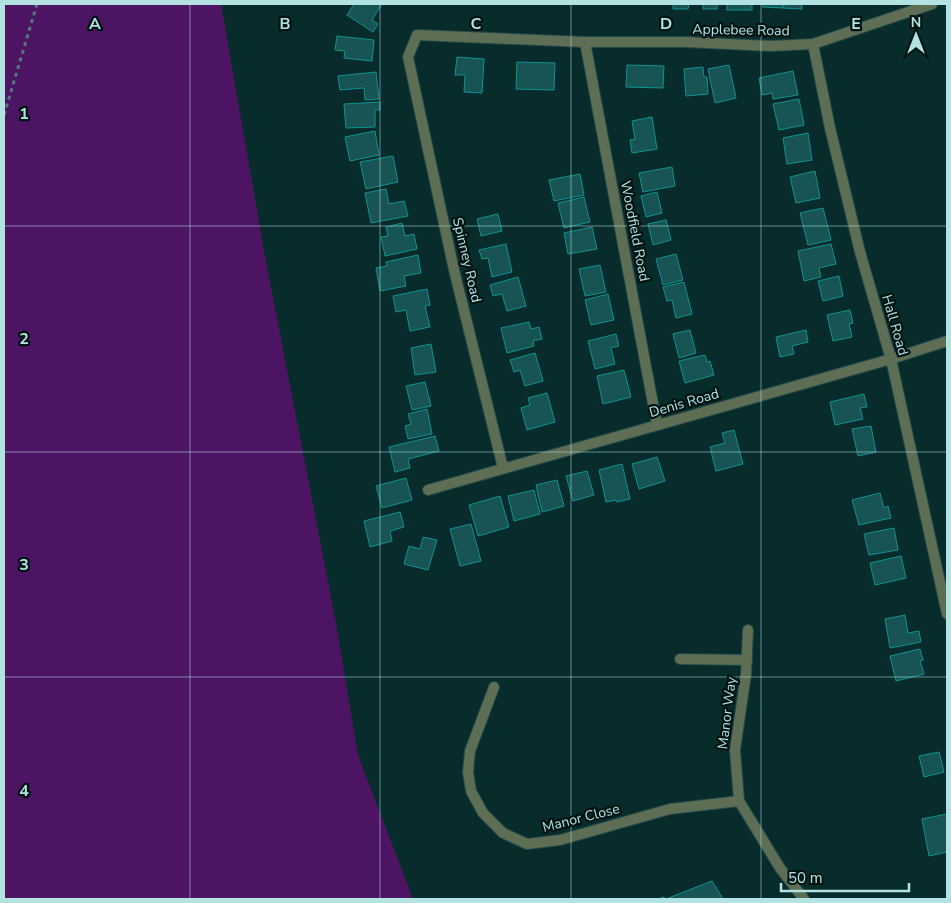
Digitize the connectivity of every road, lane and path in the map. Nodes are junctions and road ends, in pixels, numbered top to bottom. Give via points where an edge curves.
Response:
1 (36, 4) edge
2 (932, 4) edge
3 (585, 42) junction
4 (813, 44) junction
5 (408, 57) joint
6 (4, 115) edge
7 (947, 341) edge
8 (890, 359) junction
9 (657, 425) junction
10 (503, 468) junction
11 (428, 490) dead end
12 (947, 614) edge
13 (748, 630) dead end
14 (680, 659) dead end
15 (747, 660) junction
16 (494, 687) dead end
17 (739, 801) junction
18 (804, 899) edge

1 - 6 path
2 - 4 street, Applebee Road
3 - 4 street, Applebee Road
3 - 5 street, Applebee Road via 417,35
3 - 9 street, Woodfield Road
4 - 8 street, Hall Road via 860,252
5 - 10 street, Spinney Road via 454,270
7 - 8 street, Denis Road
8 - 9 street, Denis Road
8 - 12 street, Hall Road
9 - 10 street, Denis Road
10 - 11 street, Denis Road
13 - 15 street, Manor Way
14 - 15 street
15 - 17 street, Manor Way via 735,750
16 - 17 street, Manor Close via 470,751 468,772 471,791 483,813 503,833 527,844 560,840 670,809
17 - 18 street, Manor Way via 780,868

